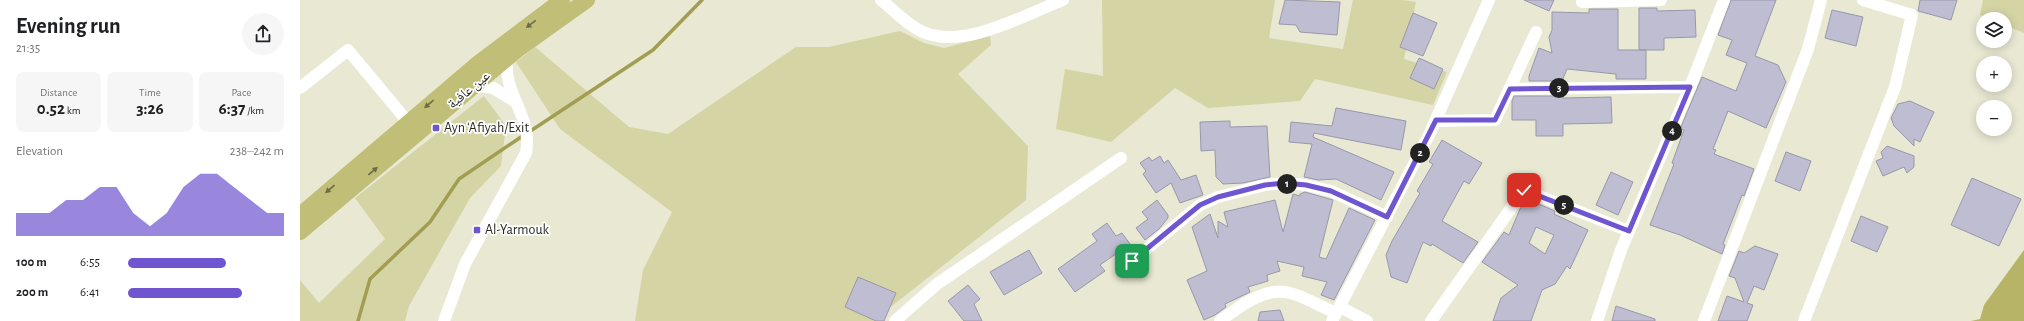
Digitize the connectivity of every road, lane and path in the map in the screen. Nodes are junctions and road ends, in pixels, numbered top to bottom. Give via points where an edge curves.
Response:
1 (562, 0) edge
2 (587, 0) edge
3 (881, 0) edge
4 (1063, 0) edge
5 (1489, 0) edge
6 (1661, 0) edge
7 (1724, 0) edge
8 (1821, 0) edge
9 (1863, 0) edge
10 (1582, 2) dead end
11 (1536, 32) dead end
12 (507, 58) junction
13 (475, 85) junction
14 (1690, 87) junction
15 (300, 88) edge
16 (1510, 89) junction
17 (516, 102) junction
18 (1436, 120) junction
19 (408, 122) junction
20 (1121, 158) dead end
21 (300, 215) edge
22 (1387, 217) junction
23 (1629, 231) junction
24 (300, 232) edge
25 (1132, 261) dead end
26 (1336, 314) edge
27 (444, 321) edge
28 (895, 321) edge
29 (1220, 321) edge
30 (1367, 321) edge
31 (1431, 321) edge
32 (1596, 321) edge
33 (1704, 321) edge
34 (1804, 321) edge

1 -> 19 main road, عين عافية via 476,65
2 - 12 main road, عين عافية
3 - 4 street via 921,31 948,38 980,32
5 - 18 street
6 - 10 street
7 - 14 street
8 - 33 street via 1808,49
9 - 34 street via 1912,15 1895,87
11 - 16 street
12 - 13 main road, عين عافية
12 - 17 street via 506,72
13 - 17 street via 493,88
24 -> 13 main road, عين عافية
14 - 16 street
14 - 23 street
15 - 19 street via 348,50
16 - 18 street via 1495,120
17 - 27 street via 527,126 526,153 465,264
18 - 22 street
19 -> 21 main road, عين عافية
20 - 28 street via 937,284
22 - 25 street via 1331,191 1292,184 1265,185 1218,197 1200,205
22 - 26 street
23 - 31 street via 1524,190
23 - 32 street
26 - 29 street via 1290,293 1268,294 1252,300
26 - 30 street

